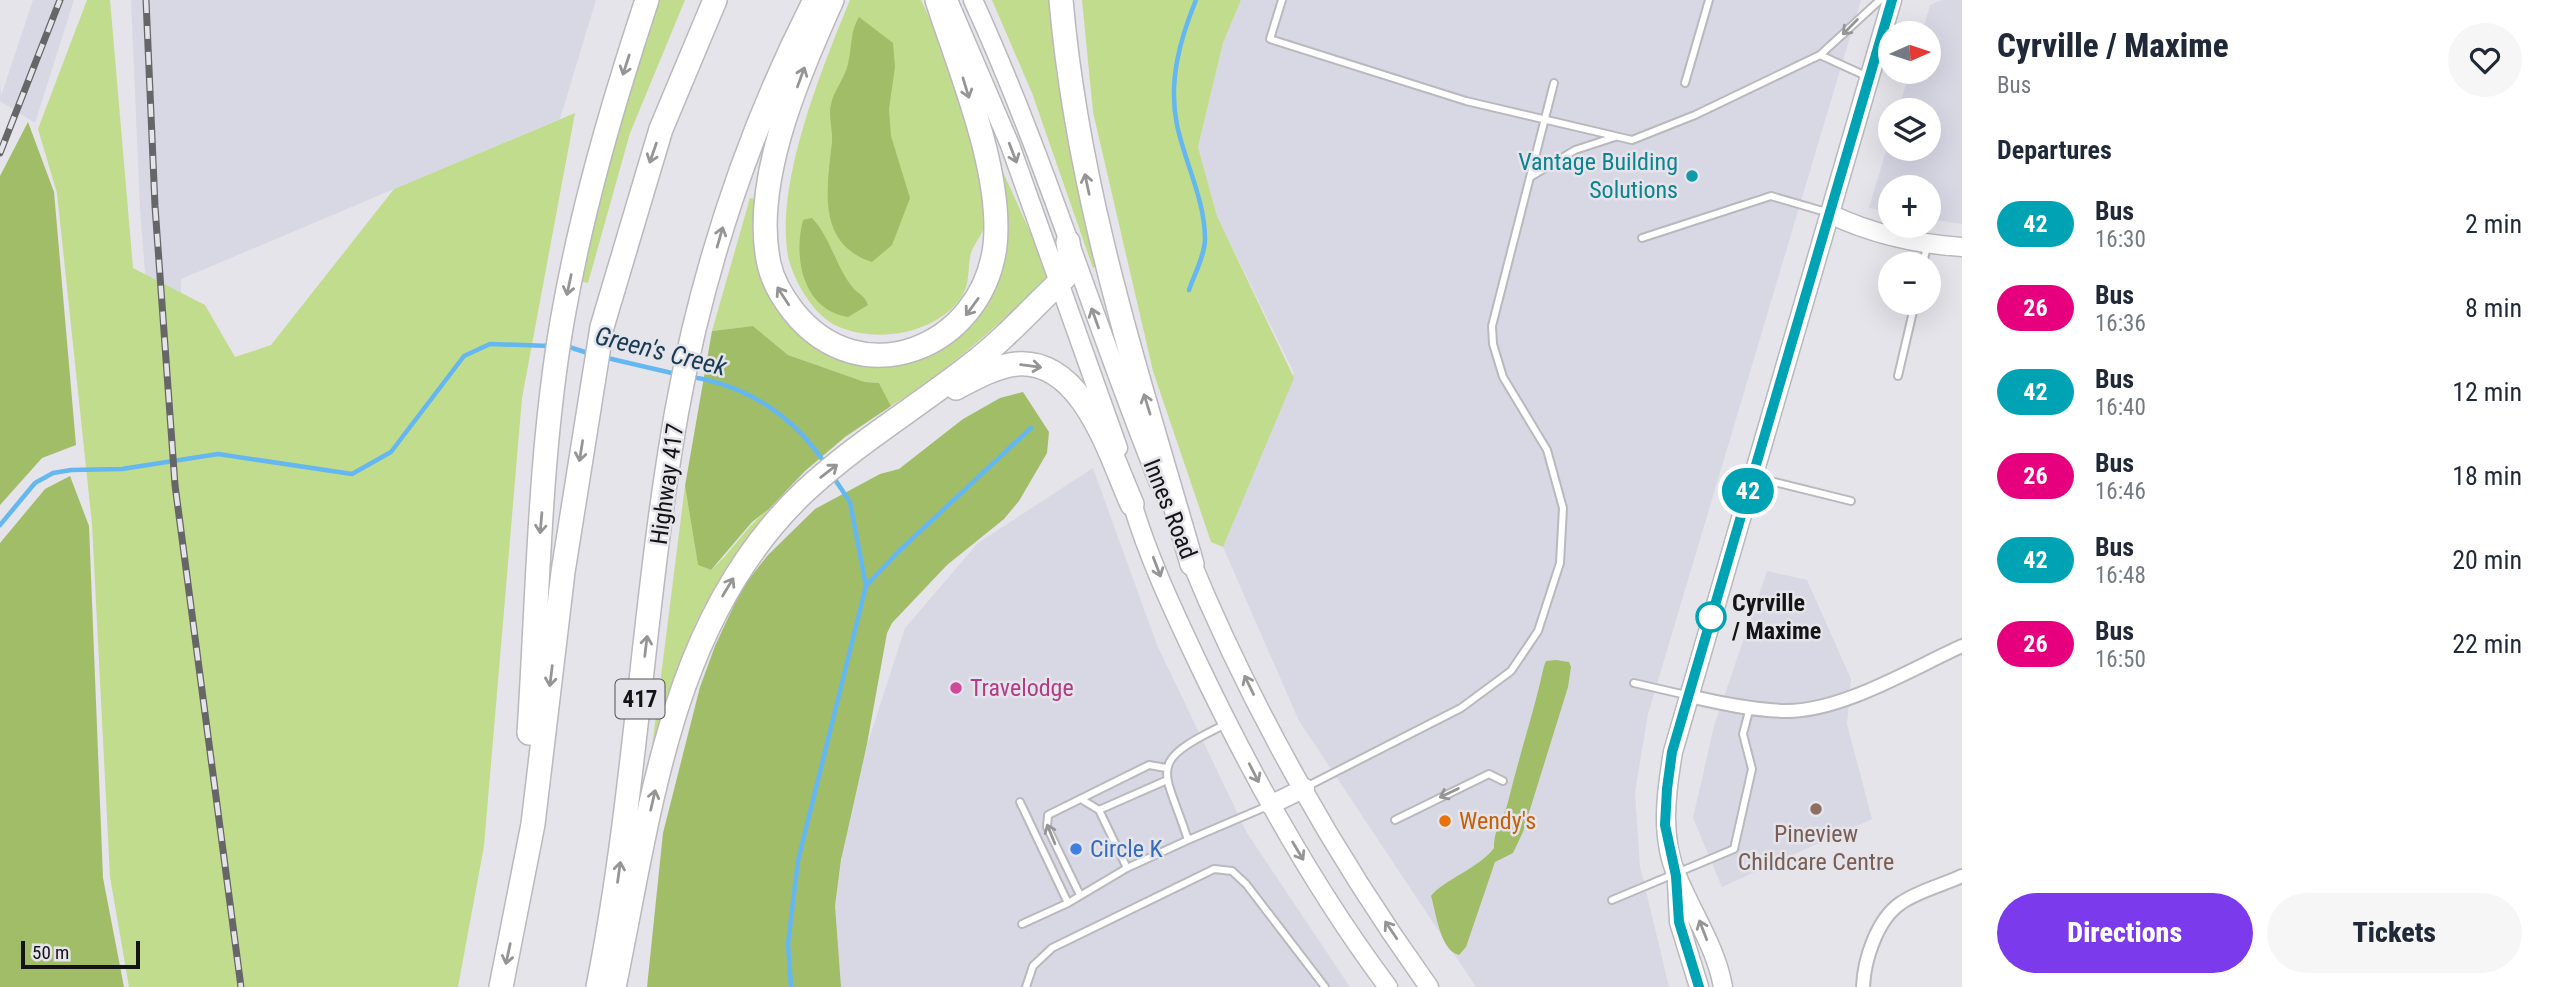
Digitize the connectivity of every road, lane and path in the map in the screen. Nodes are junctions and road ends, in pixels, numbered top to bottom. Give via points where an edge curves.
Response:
1 (647, 0) edge
2 (708, 0) edge
3 (715, 0) edge
4 (815, 0) edge
5 (832, 0) edge
6 (937, 0) edge
7 (948, 0) edge
8 (973, 0) edge
9 (1061, 0) edge
10 (1282, 0) edge
11 (1709, 0) edge
12 (1880, 0) edge
13 (1892, 0) edge
14 (1821, 55) junction
15 (1871, 78) junction
16 (1554, 83) dead end
17 (1685, 83) dead end
18 (677, 89) junction
19 (1543, 120) junction
20 (1617, 137) junction
21 (1532, 176) junction
22 (1830, 214) junction
23 (1642, 238) dead end
24 (1068, 242) junction
25 (1928, 244) junction
26 (1962, 247) edge
27 (1926, 252) edge
28 (1060, 282) junction
29 (1912, 315) edge
30 (1898, 376) dead end
31 (901, 416) junction
32 (1753, 476) junction
33 (1851, 501) dead end
34 (1132, 504) junction
35 (1192, 564) junction
36 (1962, 646) edge
37 (1634, 683) dead end
38 (1689, 696) junction
39 (1750, 707) junction
40 (1228, 723) junction
41 (1166, 768) junction
42 (1165, 781) junction
43 (1503, 781) dead end
44 (1305, 788) junction
45 (1081, 799) junction
46 (1020, 802) dead end
47 (1269, 805) junction
48 (1099, 810) junction
49 (1395, 820) dead end
50 (1188, 840) junction
51 (1127, 868) junction
52 (1676, 876) junction
53 (1962, 876) edge
54 (1080, 895) junction
55 (1612, 901) dead end
56 (1068, 902) junction
57 (515, 920) junction
58 (1022, 924) dead end
59 (501, 987) edge
60 (597, 987) edge
61 (614, 987) edge
62 (1026, 987) edge
63 (1325, 987) edge
64 (1388, 987) edge
65 (1429, 987) edge
66 (1699, 987) edge
67 (1723, 987) edge
68 (1863, 987) edge

1 -> 57 highway via 594,171 562,324 540,537
2 - 18 highway
3 - 18 highway
60 -> 4 highway, Highway 417 / 417 via 617,886 661,517 690,350 739,177 777,78
6 -> 5 highway via 993,189 996,231 992,261 979,297 958,325 925,346 883,355 845,348 811,331 779,290 767,254 767,205 778,148
7 -> 28 main road, Innes Road via 1000,120
8 - 24 main road, Innes Road via 1015,97
35 -> 9 highway via 1096,224 1073,110
10 - 19 lane via 1270,39 1466,101
11 - 17 lane
12 -> 14 lane
13 - 15 main road
14 - 15 lane
14 - 20 lane via 1682,120 1632,140
15 - 22 main road
16 - 19 lane
18 -> 57 highway via 640,193 602,327 563,572 533,824
19 - 20 lane
19 - 21 lane
20 - 21 lane via 1575,150
21 - 44 lane via 1492,326 1503,377 1547,450 1563,508 1560,563 1538,631 1511,671 1461,708
22 - 23 lane via 1772,196
22 - 25 main road via 1857,227
22 - 32 main road
24 - 28 highway via 1071,263
35 -> 24 main road, Innes Road via 1122,394
25 - 26 main road
25 - 27 lane
28 - 31 highway via 971,365
28 - 34 main road, Innes Road via 1115,439
29 - 30 lane
31 -> 34 highway via 1005,366 1046,368 1079,394
61 -> 31 highway via 653,801 689,667 707,624 741,566 804,492
32 - 33 lane
32 - 38 main road
34 -> 40 main road, Innes Road via 1176,614
44 -> 35 main road, Innes Road via 1260,707
36 - 39 street via 1822,707 1786,711
37 - 38 lane
38 - 39 street
38 - 52 main road via 1672,752 1667,789 1665,825
39 - 52 lane via 1743,734 1752,769 1734,849
40 - 41 lane via 1178,750
40 -> 47 main road, Innes Road
41 - 42 lane
41 - 45 lane via 1149,765
42 - 48 lane
42 - 50 lane
43 -> 49 lane via 1489,774
44 - 47 main road
65 -> 44 main road, Innes Road via 1360,883
45 - 48 lane
54 -> 45 lane via 1046,820
46 - 56 lane
47 - 50 lane
47 -> 64 main road, Innes Road via 1325,898
48 - 51 lane
50 - 51 lane
51 - 54 lane
52 - 55 lane
52 - 66 main road via 1679,922
67 -> 52 main road via 1698,916
53 - 68 street via 1899,904 1877,933 1864,965
54 - 56 lane
56 - 58 lane
57 -> 59 highway
62 - 63 lane via 1033,966 1052,948 1214,869 1232,871 1246,884

